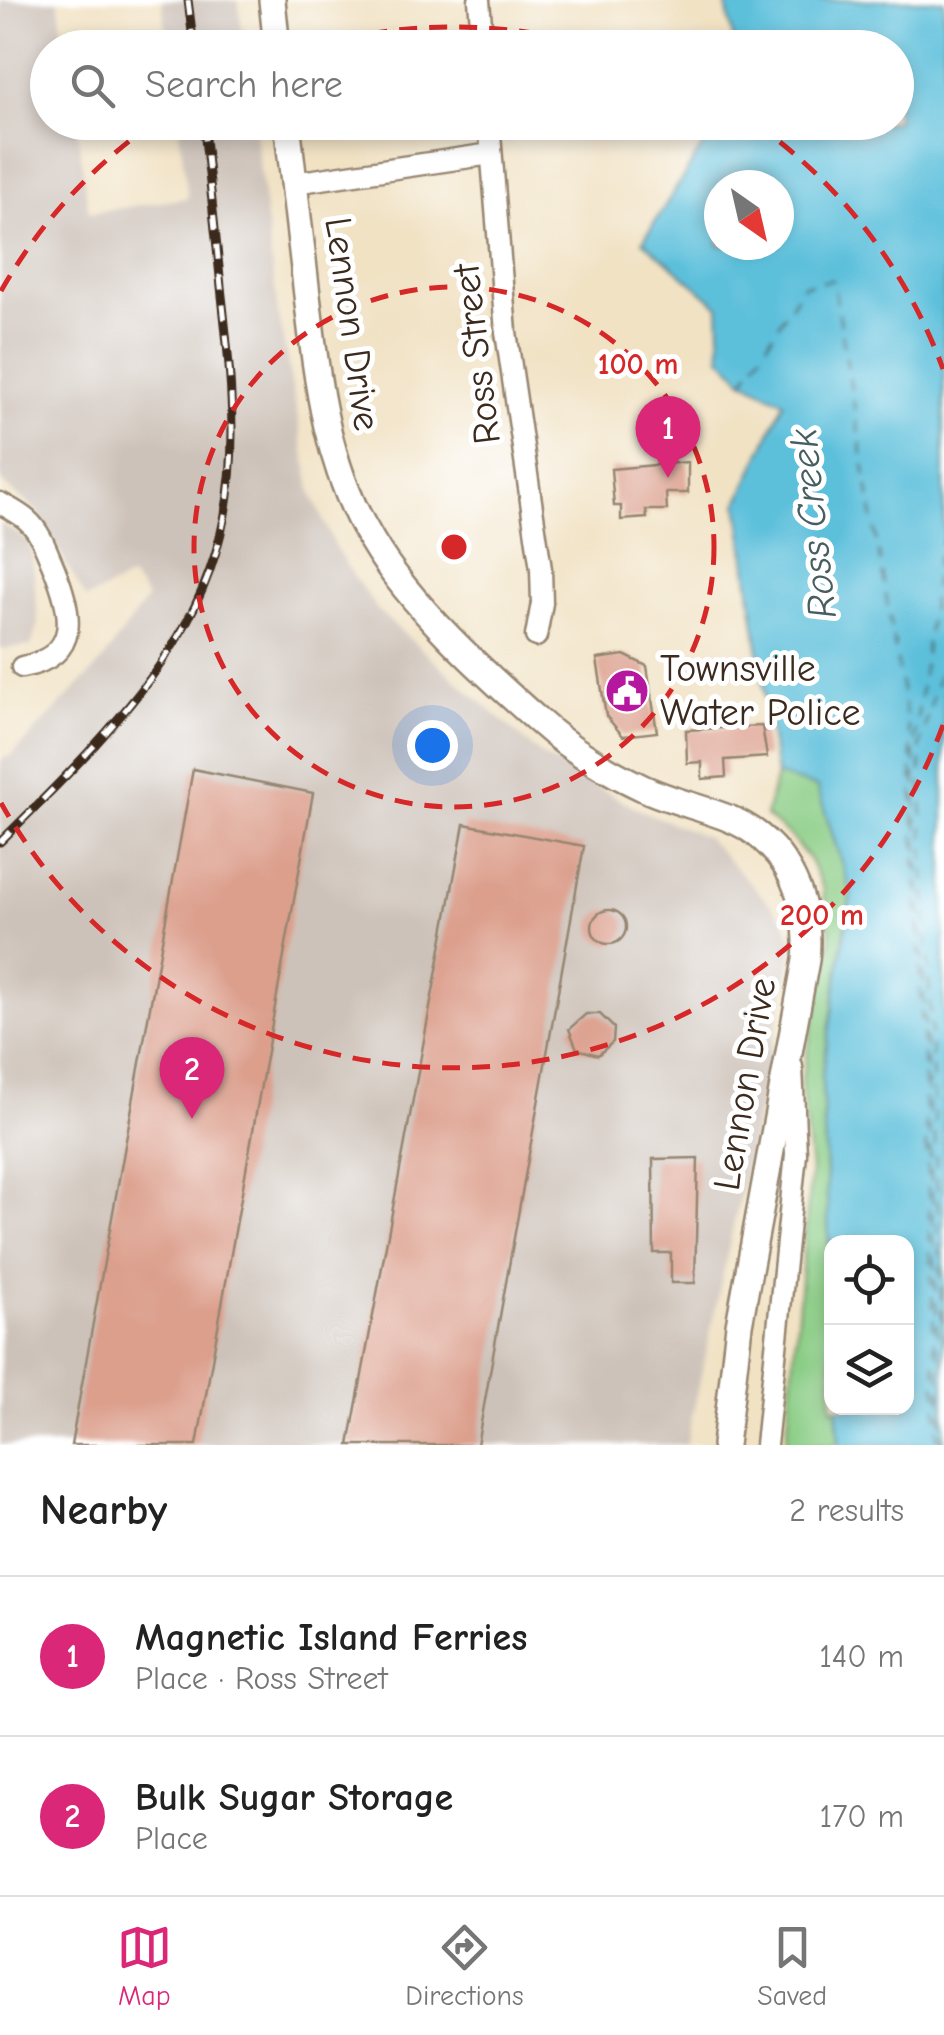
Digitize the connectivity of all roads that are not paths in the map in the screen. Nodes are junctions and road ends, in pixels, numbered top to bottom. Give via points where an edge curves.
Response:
1 (272, 0) edge
2 (479, 0) edge
3 (275, 30) edge
4 (481, 30) edge
5 (288, 140) edge
6 (490, 140) edge
7 (491, 154) junction
8 (294, 183) junction
9 (0, 504) edge
10 (536, 636) dead end
11 (22, 667) dead end
12 (790, 1045) junction
13 (738, 1325) junction
14 (708, 1445) edge
15 (725, 1445) edge
16 (766, 1445) edge

1 - 3 street
2 - 4 street
5 - 8 street, Lennon Drive
6 - 7 street, Ross Street
7 - 8 street
7 - 10 street, Ross Street via 506,332 541,568
8 - 12 street, Lennon Drive via 325,426 371,540 418,603 552,732 644,789 741,824 781,859 802,899 808,930
9 - 11 street via 34,527 69,613 58,650
12 - 13 street, Lennon Drive
12 - 16 street via 797,1140
13 - 14 street, Lennon Drive
13 - 15 street, Lennon Drive

